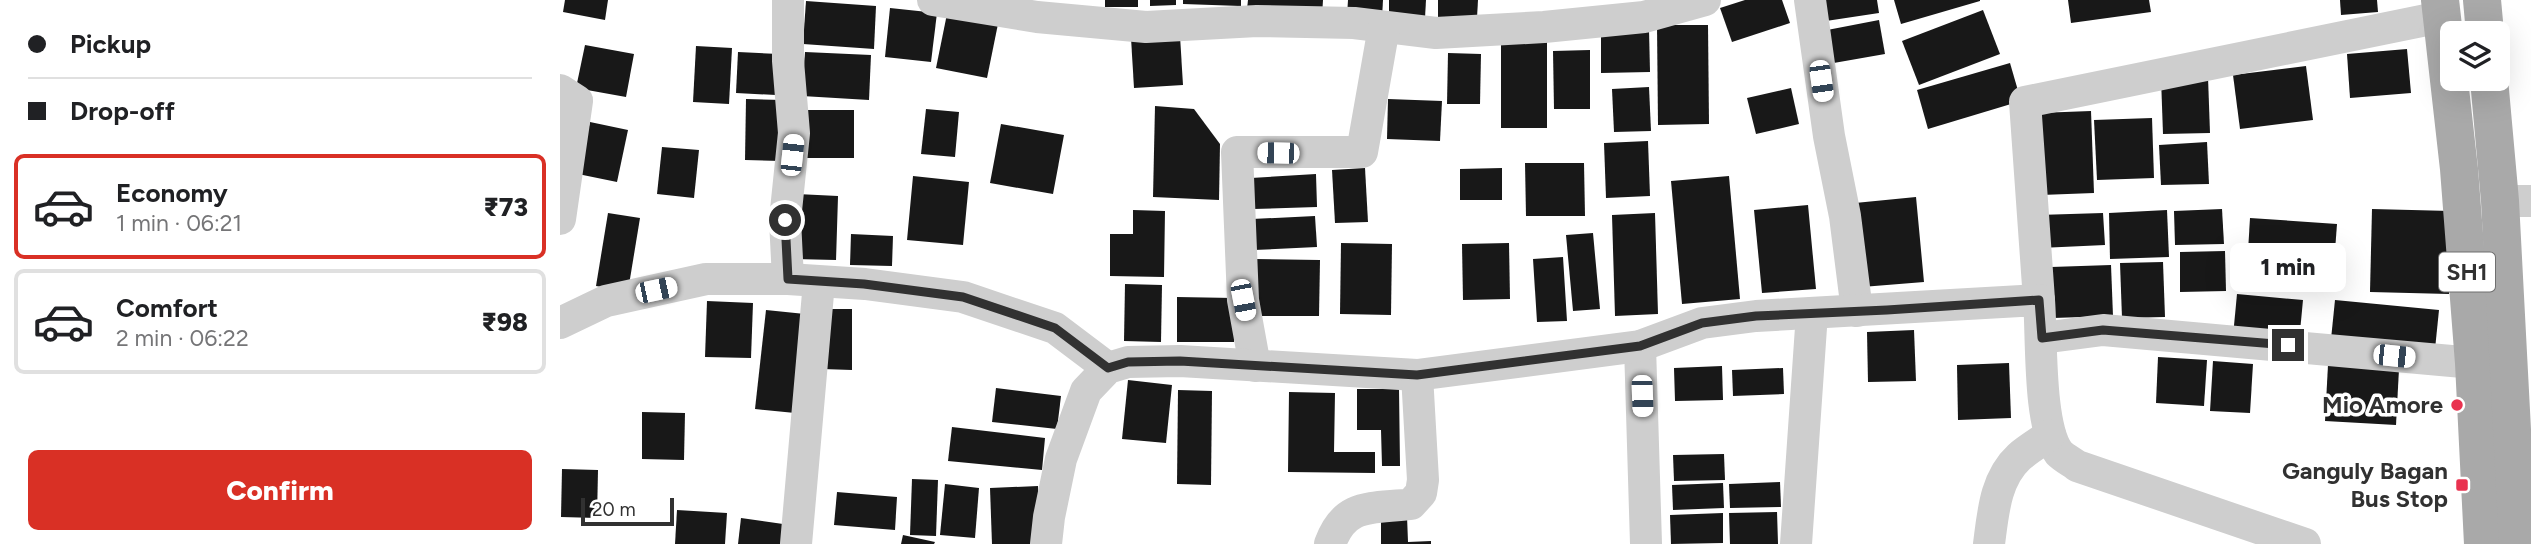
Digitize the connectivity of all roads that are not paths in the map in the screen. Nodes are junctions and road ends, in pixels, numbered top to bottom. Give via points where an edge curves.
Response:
1 (788, 0) edge
2 (933, 0) edge
3 (1705, 0) edge
4 (1810, 0) edge
5 (2482, 0) edge
6 (1644, 8) edge
7 (2441, 9) edge
8 (2484, 21) edge
9 (1384, 27) junction
10 (560, 90) edge
11 (2492, 91) edge
12 (2516, 201) edge
13 (560, 219) edge
14 (804, 281) junction
15 (2039, 300) junction
16 (1857, 311) junction
17 (1812, 313) junction
18 (560, 323) edge
19 (2042, 338) junction
20 (1640, 346) junction
21 (2474, 363) junction
22 (1255, 366) junction
23 (1108, 368) junction
24 (1417, 375) junction
25 (2050, 435) junction
26 (796, 544) edge
27 (1046, 544) edge
28 (1330, 544) edge
29 (1646, 544) edge
30 (1796, 544) edge
31 (1989, 544) edge
32 (2305, 544) edge
33 (2483, 544) edge
34 (2518, 544) edge

1 - 14 street via 794,133 785,220
2 - 9 street via 1037,17 1146,27 1257,21
3 - 6 street
4 - 16 street
5 - 8 main road
6 - 9 street via 1544,27 1436,33
7 - 15 street via 2025,102
7 - 21 main road, SH1
9 - 22 street via 1362,152 1237,152 1243,300
10 - 13 street via 577,101
11 - 12 main road, SH1
12 - 34 main road, SH1
14 - 18 street via 706,279 606,301
14 - 23 street via 963,297 1055,328
14 - 26 street
15 - 16 street
15 - 19 street
16 - 17 street
17 - 20 street via 1702,323
17 - 30 street
19 - 21 street via 2103,330
19 - 25 street
20 - 24 street
20 - 29 street
21 - 33 main road, SH1
22 - 23 street via 1128,362
22 - 24 street
23 - 27 street via 1086,391 1061,459
24 - 28 street via 1421,493 1411,505 1354,511 1340,522
25 - 31 street via 2017,458 2001,484
25 - 32 street via 2060,453 2077,466

